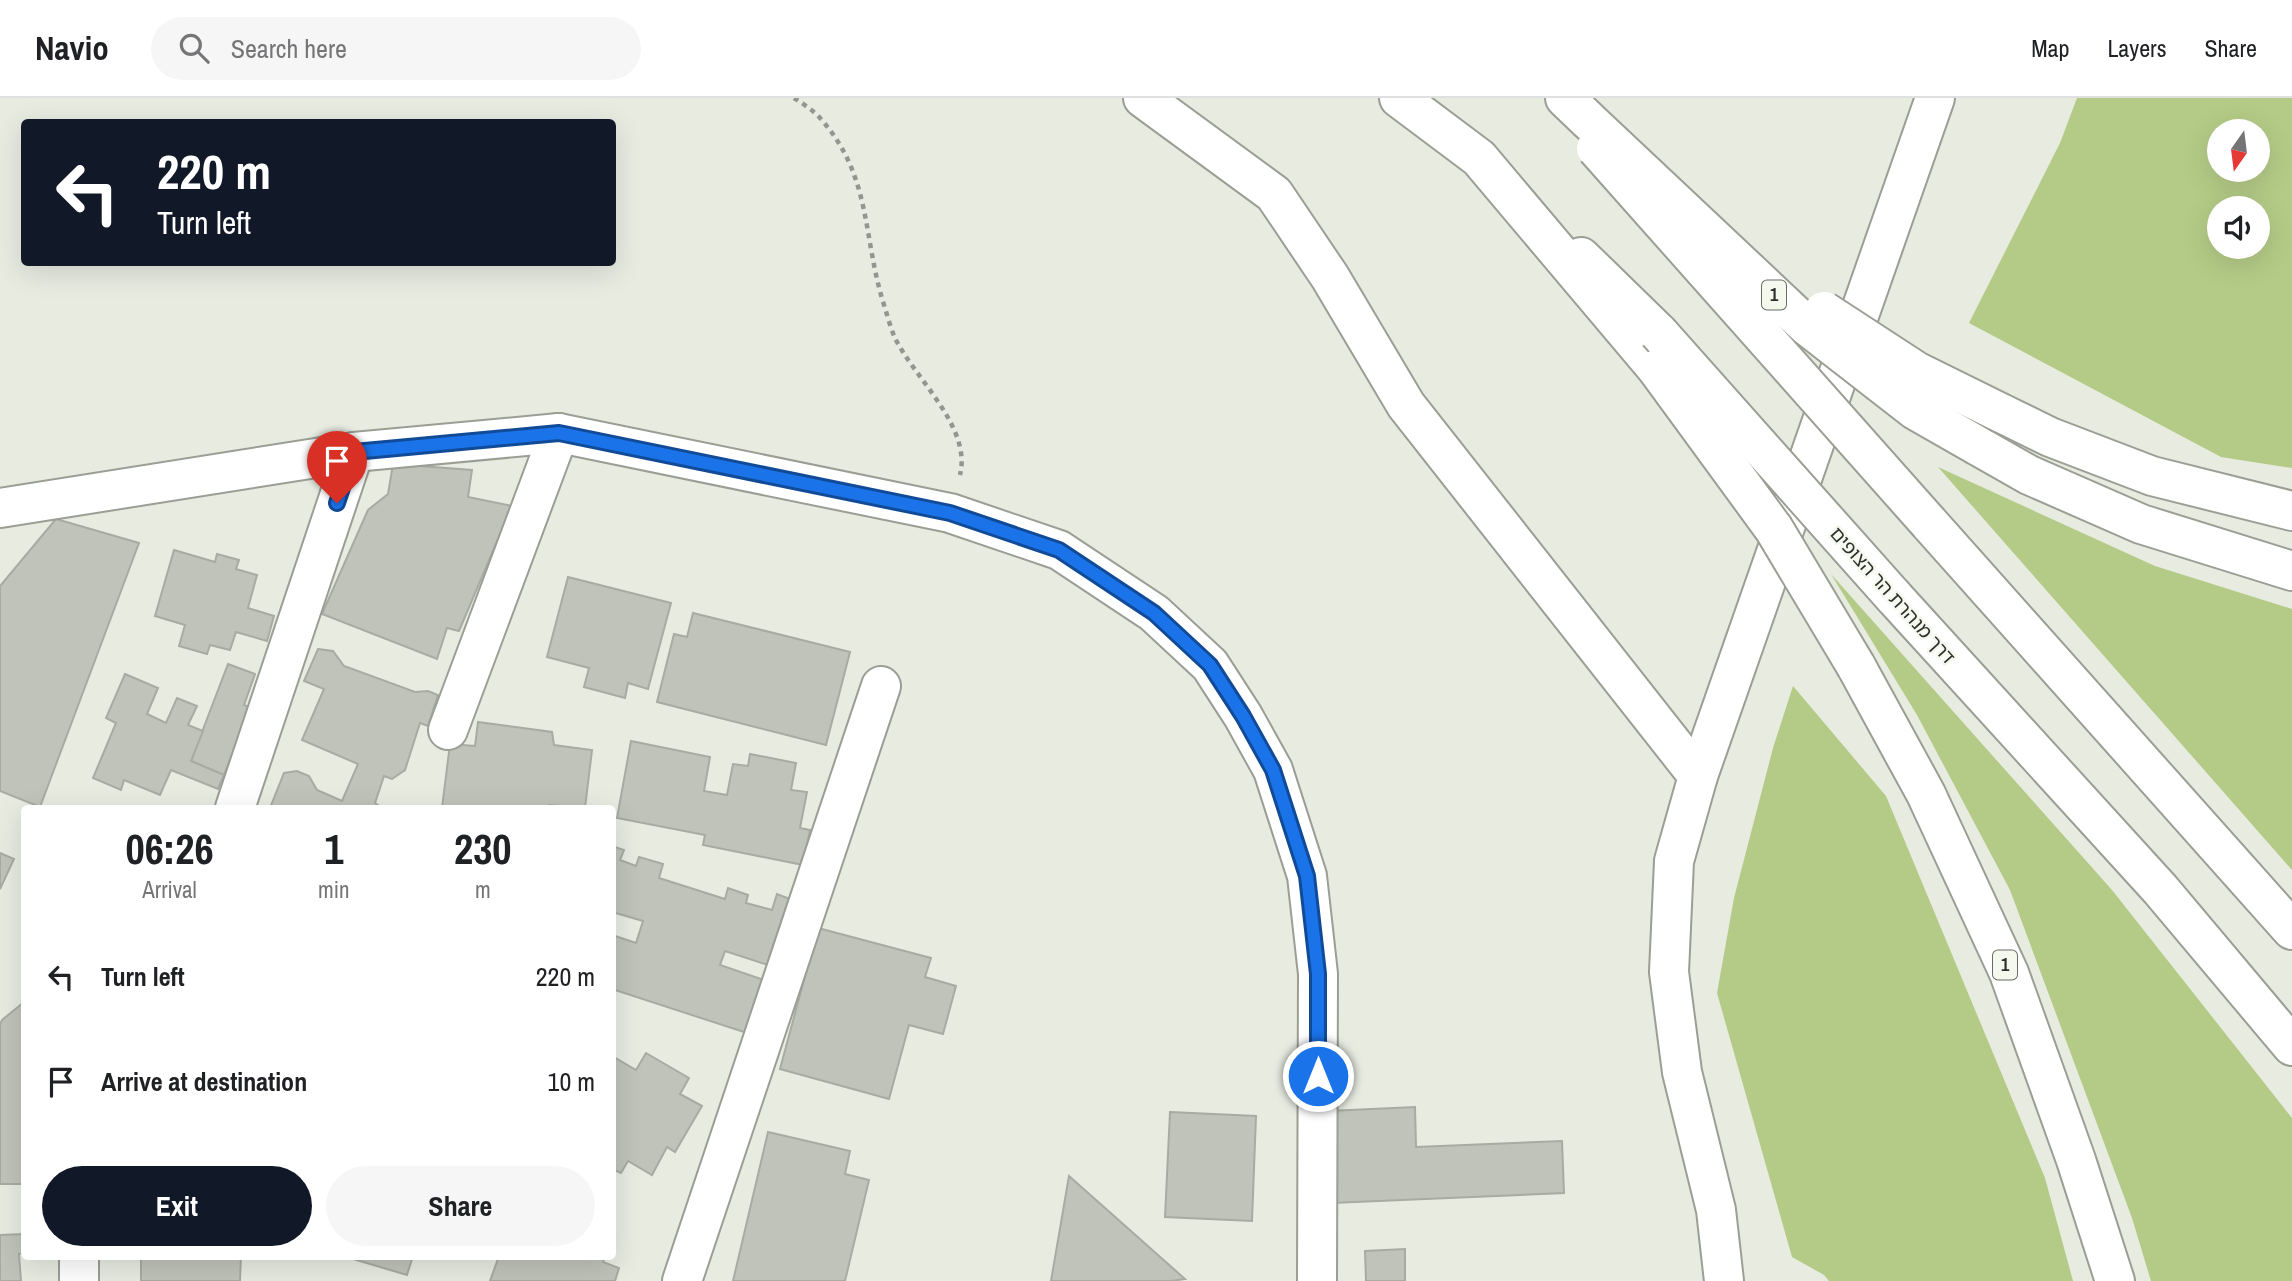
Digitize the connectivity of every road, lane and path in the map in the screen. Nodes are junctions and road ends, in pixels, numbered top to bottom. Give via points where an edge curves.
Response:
1 (794, 98) edge
2 (1143, 98) edge
3 (1550, 98) edge
4 (1935, 98) edge
5 (1406, 101) edge
6 (1578, 116) edge
7 (1697, 222) junction
8 (1658, 350) junction
9 (559, 433) junction
10 (354, 452) junction
11 (1, 510) edge
12 (2292, 511) edge
13 (950, 513) junction
14 (2292, 570) edge
15 (881, 686) dead end
16 (448, 730) dead end
17 (1698, 776) junction
18 (236, 805) edge
19 (2292, 930) edge
20 (2292, 1046) edge
21 (1716, 1210) junction
22 (79, 1260) edge
23 (79, 1281) edge
24 (682, 1281) edge
25 (1317, 1281) edge
26 (1724, 1281) edge
27 (1750, 1281) edge
28 (2115, 1281) edge

1 - 13 path via 819,117 846,154 862,194 880,291 895,338 952,425 964,461
2 - 17 main road via 1274,194 1406,405
3 - 6 main road
4 - 17 main road
5 - 8 main road, 1 via 1479,158
6 - 7 main road, 1, bridge
6 - 19 main road, bridge via 1929,523
7 - 12 main road, bridge via 1916,371 2050,438 2152,476
7 - 14 main road, 1, bridge via 1807,326 1915,410 2029,475 2141,524
8 - 20 main road, דרך מנהרת הר הצופים, bridge via 1894,597 2160,889
8 - 28 main road, 1, bridge via 1774,529 1926,794 2009,972
9 - 10 main road
9 - 13 main road
9 - 16 main road
10 - 11 main road
10 - 18 main road
13 - 25 main road via 1059,550 1154,613 1210,665 1273,770 1307,876 1318,974
15 - 24 main road
17 - 21 main road via 1674,861 1669,972 1682,1072
21 - 26 main road
21 - 27 main road
22 - 23 main road

